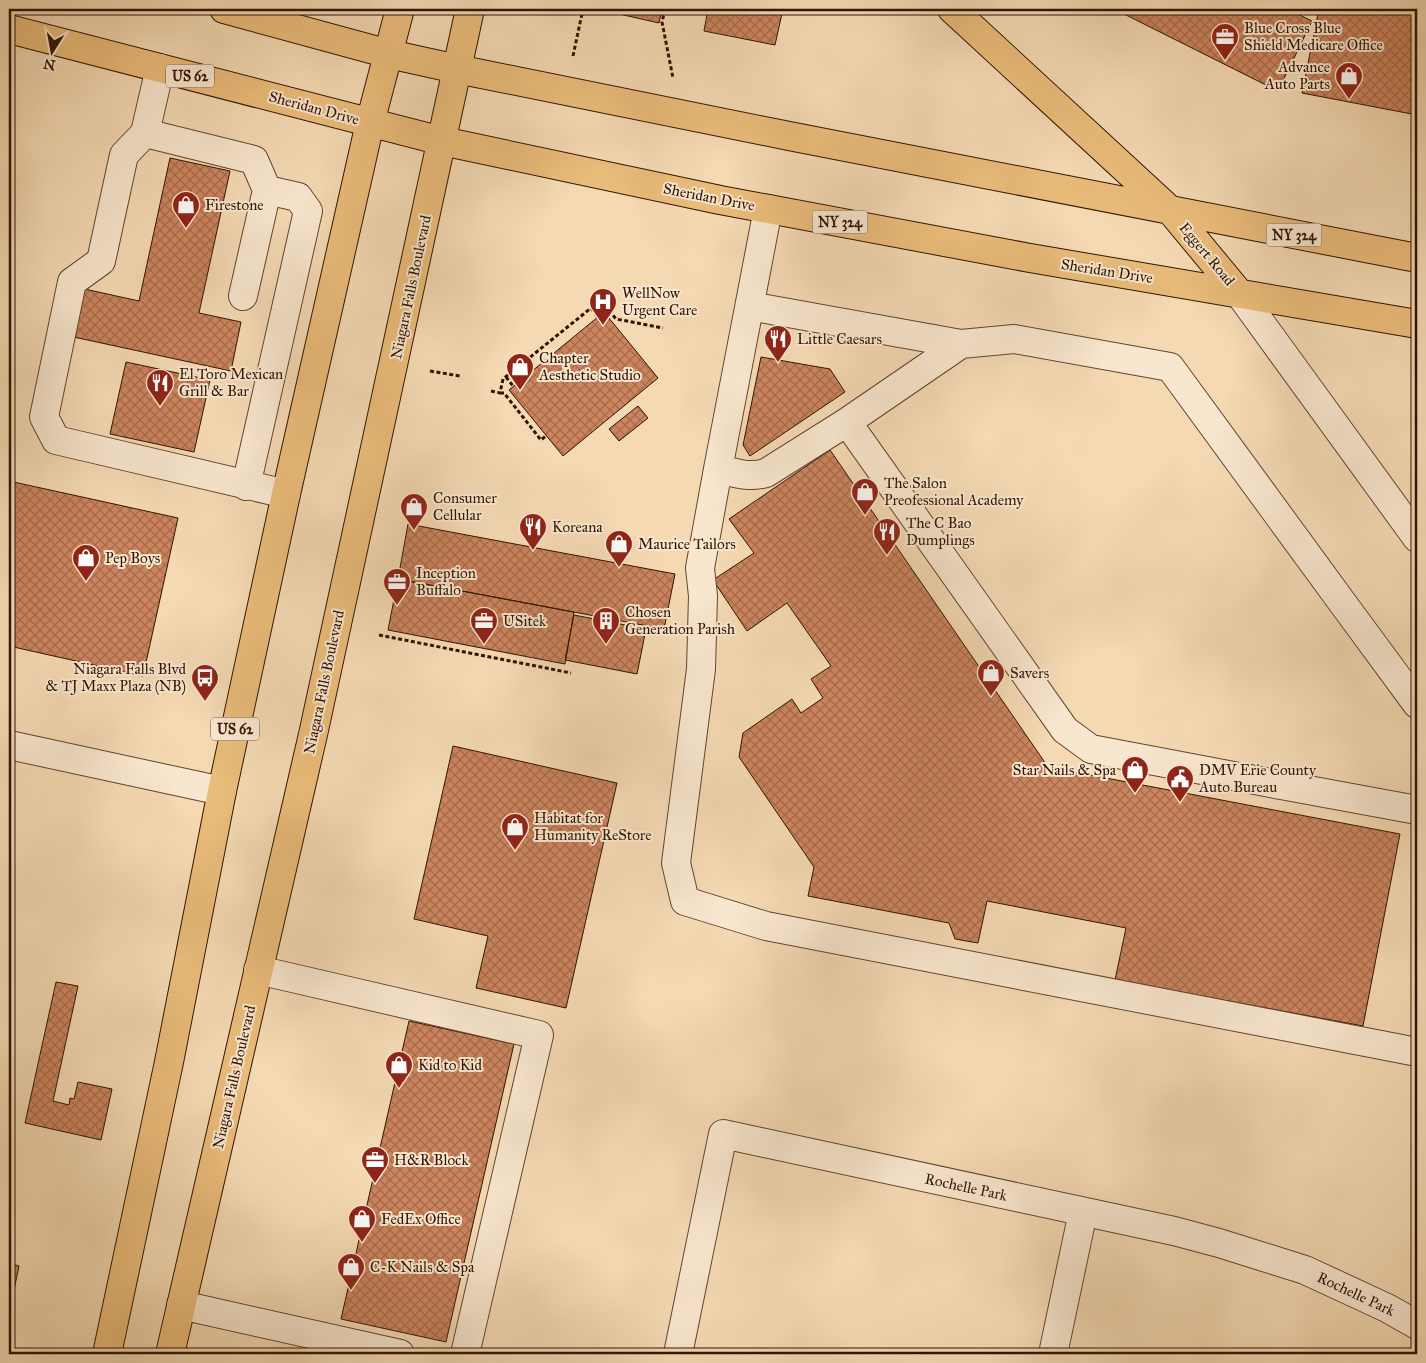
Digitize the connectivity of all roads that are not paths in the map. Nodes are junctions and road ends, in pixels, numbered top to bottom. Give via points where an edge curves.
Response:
1 (224, 9) edge
2 (400, 9) edge
3 (470, 9) edge
4 (952, 9) edge
5 (9, 30) edge
6 (389, 54) junction
7 (160, 68) junction
8 (457, 69) junction
9 (370, 123) junction
10 (145, 133) junction
11 (442, 142) junction
12 (267, 190) junction
13 (768, 209) junction
14 (1171, 211) junction
15 (1417, 258) edge
16 (1239, 293) junction
17 (243, 296) dead end
18 (750, 306) junction
19 (1417, 324) edge
20 (961, 344) junction
21 (847, 422) junction
22 (718, 469) junction
23 (246, 486) junction
24 (286, 494) junction
25 (1417, 538) edge
26 (1417, 704) edge
27 (9, 745) edge
28 (222, 791) junction
29 (1417, 810) edge
30 (258, 970) junction
31 (1417, 1052) edge
32 (1083, 1212) junction
33 (181, 1305) junction
34 (1417, 1325) edge
35 (107, 1354) edge
36 (170, 1354) edge
37 (400, 1354) edge
38 (465, 1354) edge
39 (678, 1354) edge
40 (1053, 1354) edge

1 - 6 main road
2 - 6 main road
3 - 8 main road, Niagara Falls Boulevard
4 - 14 main road, Eggert Road
5 - 7 main road, Sheridan Drive / US 62
6 - 8 main road
6 - 9 main road
7 - 9 main road, Sheridan Drive / US 62
7 - 10 street
8 - 11 main road, Niagara Falls Boulevard
8 - 14 main road, NY 324
9 - 11 main road, Sheridan Drive / NY 324
9 - 24 main road, US 62
10 - 12 street via 254,160
10 - 23 street via 124,155 101,261 72,282 44,417 56,440
11 - 13 main road, Sheridan Drive / NY 324
11 - 30 main road, Niagara Falls Boulevard via 314,730
12 - 17 street
12 - 23 street via 298,197 308,211
13 - 16 main road, Sheridan Drive / NY 324
13 - 18 street
14 - 15 main road, NY 324
14 - 16 main road, Eggert Road
16 - 19 main road, Sheridan Drive / NY 324
16 - 25 street, Eggert Road
18 - 20 street
18 - 22 street
20 - 21 street
20 - 26 street via 1014,339 1170,367
21 - 22 street via 766,473 755,476
21 - 29 street via 1065,730 1091,749
22 - 31 street via 700,568 702,669 676,863 685,901 766,926
23 - 24 street
24 - 28 main road, US 62
27 - 28 street
28 - 35 main road, US 62
30 - 33 main road, Niagara Falls Boulevard
30 - 38 street via 539,1035
32 - 34 street, Rochelle Park via 1219,1243 1305,1270
32 - 39 street, Rochelle Park via 723,1134
32 - 40 street
33 - 36 main road, Niagara Falls Boulevard
33 - 37 street

